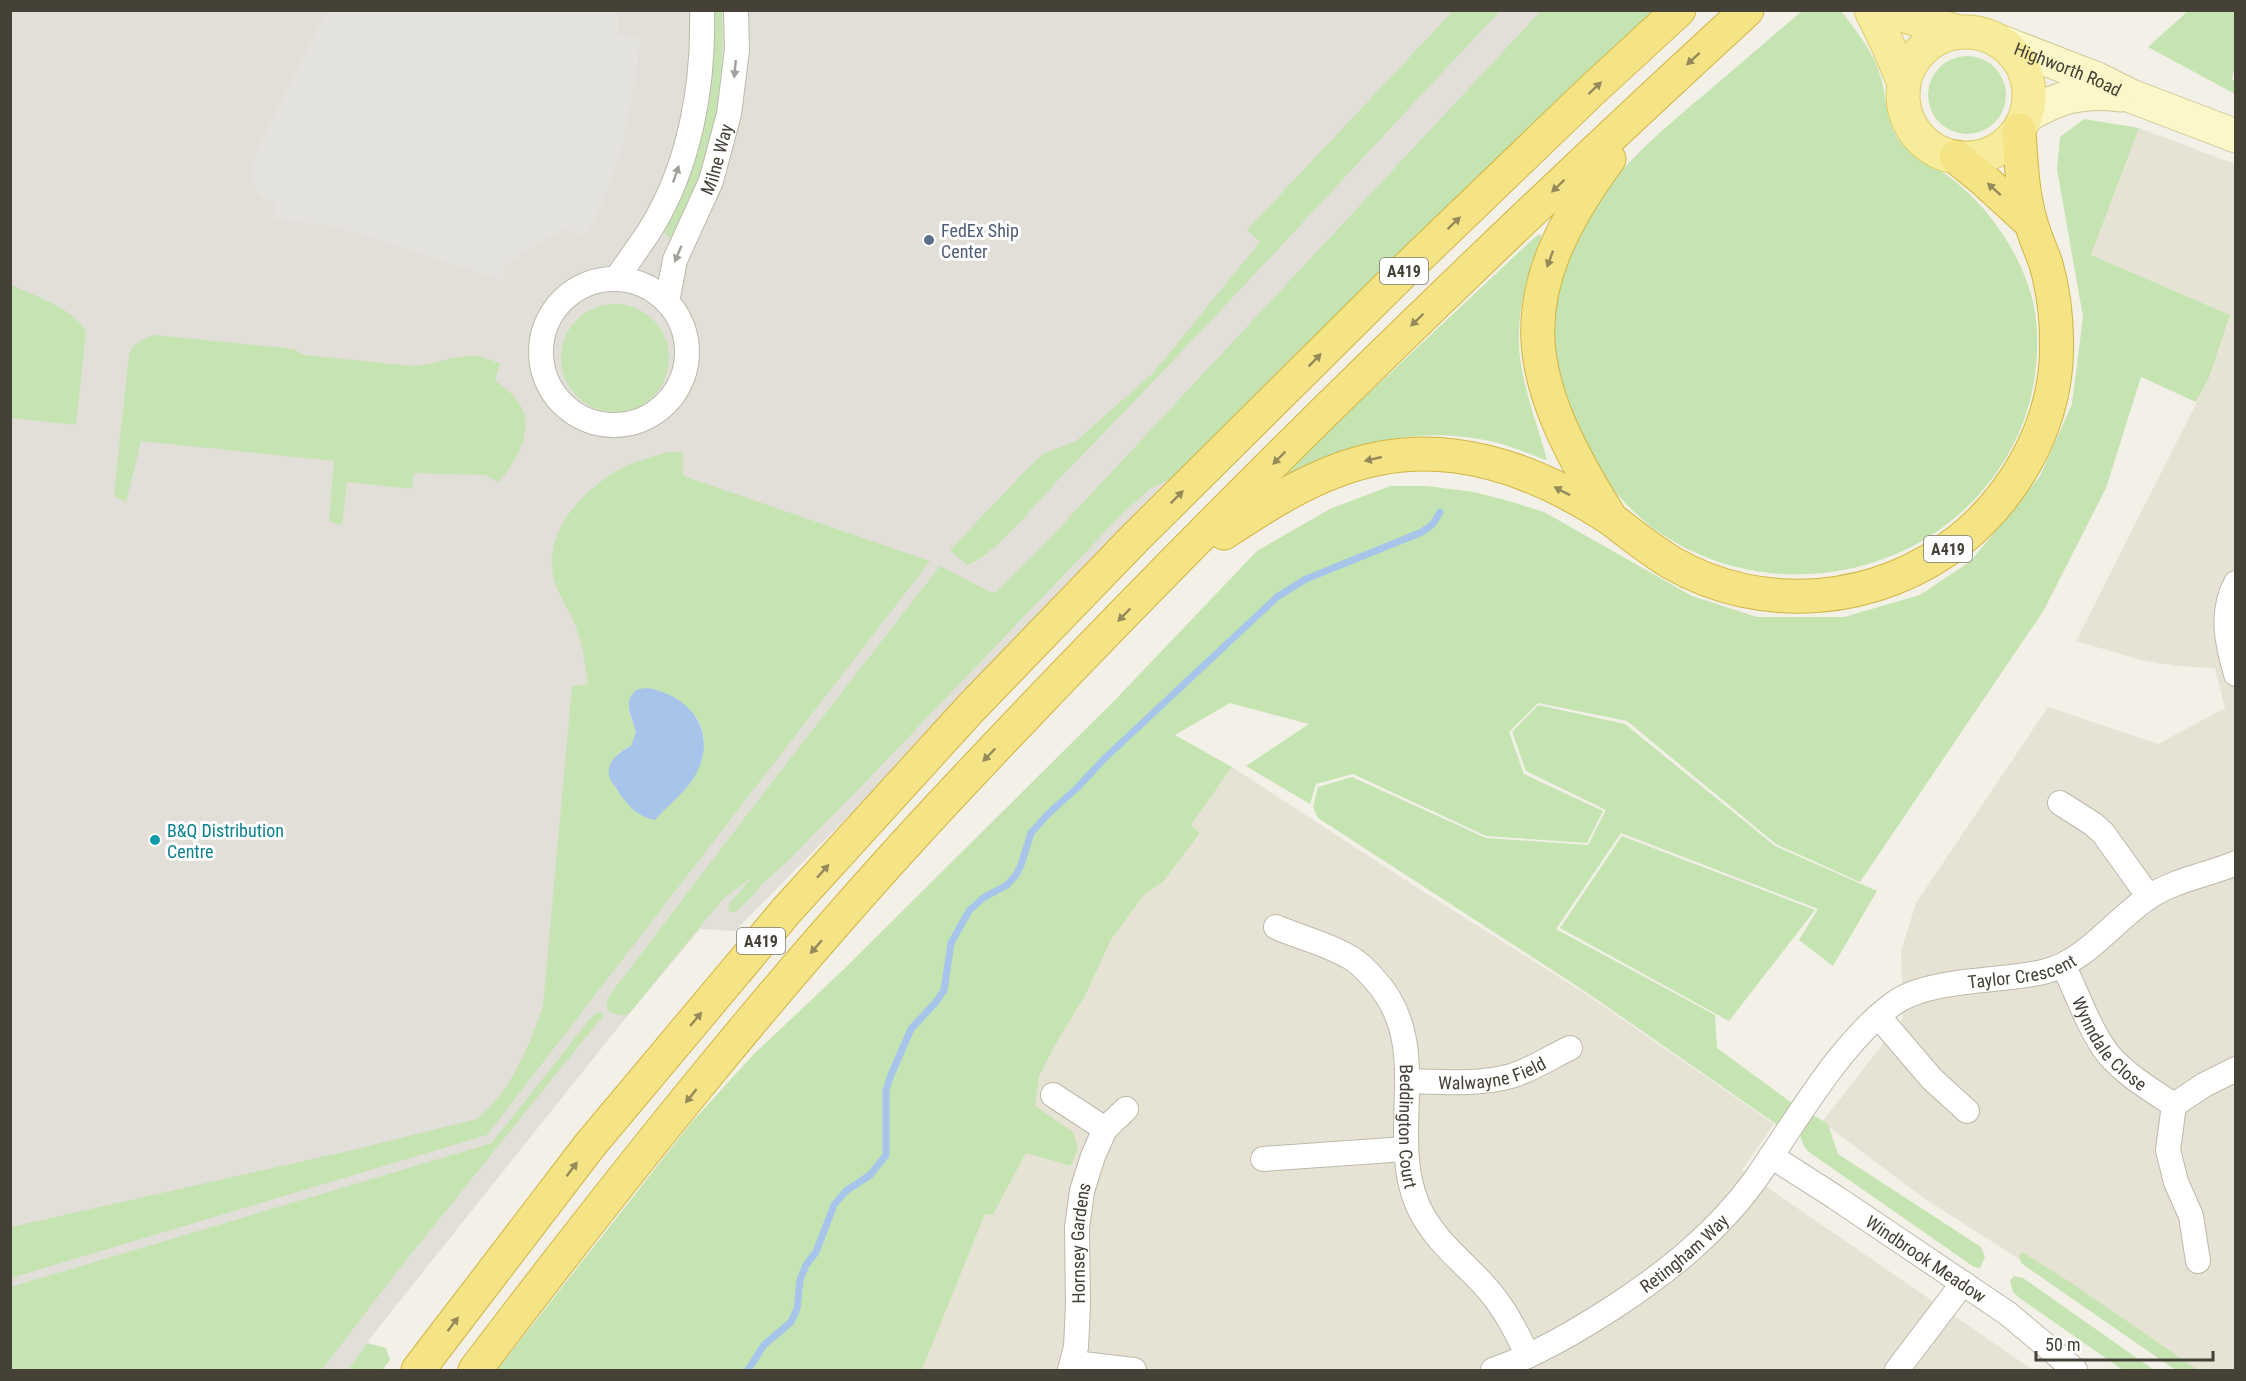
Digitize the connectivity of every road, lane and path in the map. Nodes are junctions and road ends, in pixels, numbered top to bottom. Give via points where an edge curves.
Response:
1 (702, 10) edge
2 (736, 10) edge
3 (1679, 10) edge
4 (1871, 10) edge
5 (1884, 10) edge
6 (1736, 20) edge
7 (1959, 32) junction
8 (2004, 44) junction
9 (1904, 83) junction
10 (1661, 87) junction
11 (2131, 96) junction
12 (2022, 123) junction
13 (2235, 136) edge
14 (1956, 157) junction
15 (2031, 223) junction
16 (616, 279) junction
17 (667, 302) junction
18 (1612, 520) junction
19 (1165, 572) junction
20 (2235, 583) edge
21 (2235, 674) edge
22 (2061, 803) dead end
23 (2235, 863) edge
24 (2148, 897) junction
25 (1276, 927) dead end
26 (2064, 967) junction
27 (1878, 1016) junction
28 (1570, 1047) dead end
29 (2235, 1069) edge
30 (1408, 1081) junction
31 (1824, 1081) joint
32 (1053, 1095) dead end
33 (2174, 1105) junction
34 (1126, 1109) dead end
35 (1967, 1111) dead end
36 (1105, 1129) junction
37 (1405, 1149) junction
38 (1771, 1156) junction
39 (1263, 1159) dead end
40 (2198, 1261) dead end
41 (1963, 1283) junction
42 (1528, 1356) junction
43 (1072, 1367) edge
44 (418, 1371) edge
45 (475, 1371) edge
46 (1134, 1371) edge
47 (1493, 1371) edge
48 (1897, 1371) edge
49 (2075, 1371) edge

16 -> 1 street, Milne Way via 650,230 675,181 685,150 700,72
2 -> 17 street, Milne Way via 737,50 729,114 711,181 675,260
44 -> 3 highway, A419 via 590,1145 787,910 970,709 1405,270
4 - 9 main road
5 - 7 main road
6 -> 10 highway, A419
7 - 8 main road via 1982,33
7 - 9 main road via 1923,48
8 - 11 main road, Highworth Road
8 - 12 main road via 2025,71 2030,93
9 - 14 main road via 1904,108 1914,131 1932,148
10 -> 18 highway, A419 via 1584,192 1550,258 1539,301 1539,358 1548,397 1574,455
10 -> 19 highway, A419 via 1387,349
11 - 12 main road, Highworth Road via 2098,92 2070,96 2051,103
11 - 13 main road, Highworth Road
12 - 14 main road via 1998,150 1970,158
12 - 15 highway, A419 via 2022,170
15 -> 14 highway, A419
15 - 18 highway, A419 via 2049,273 2055,312 2056,360 2050,401 2035,444 2010,487 1988,514 1950,548 1921,566 1874,586 1823,596 1766,595 1714,582 1675,565
16 - 17 street via 652,290
16 - 17 street via 594,282 573,291 557,306 542,337 542,360 549,385 567,407 584,418 613,424 636,421 655,411 675,391 686,364 685,335
18 -> 19 highway, A419 via 1551,486 1502,465 1448,455 1394,455 1351,465 1300,486
19 -> 45 highway, A419 via 945,801 751,1021
20 - 21 street via 2226,636
22 - 24 street via 2103,833
23 - 24 street, Taylor Crescent
24 - 26 street, Taylor Crescent
25 - 30 street, Beddington Court via 1353,959 1382,987 1401,1026
26 - 27 street, Taylor Crescent via 1914,992
26 - 33 street, Wynndale Close via 2110,1055 2135,1079
27 - 31 street, Taylor Crescent
27 - 35 street via 1932,1079
28 - 30 street, Walwayne Field via 1513,1075 1496,1079
29 - 33 street
30 - 37 street, Beddington Court
31 - 38 street, Retingham Way
32 - 36 street
33 - 40 street via 2168,1150 2191,1216
34 - 36 street, Hornsey Gardens
36 - 43 street, Hornsey Gardens via 1086,1174 1078,1209 1078,1305
37 - 39 street
37 - 42 street, Beddington Court via 1411,1187 1426,1222 1497,1302
38 - 41 street, Windbrook Meadow
38 - 42 street, Retingham Way via 1712,1232 1660,1277 1574,1333
41 - 48 street
41 - 49 street, Windbrook Meadow via 2007,1313
42 - 47 street, Retingham Way
43 - 46 street

